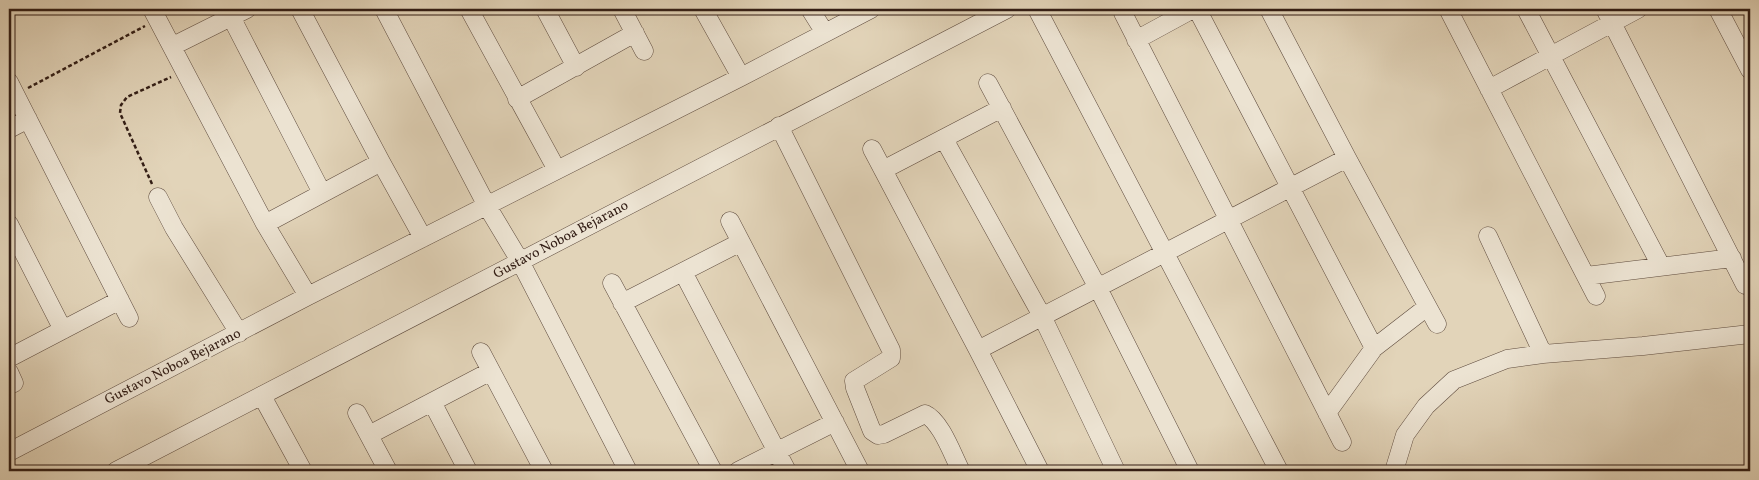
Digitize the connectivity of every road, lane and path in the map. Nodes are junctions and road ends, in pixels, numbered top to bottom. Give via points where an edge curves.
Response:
1 (247, 9) edge
2 (300, 9) edge
3 (384, 9) edge
4 (469, 9) edge
5 (545, 9) edge
6 (622, 9) edge
7 (703, 9) edge
8 (810, 9) edge
9 (871, 9) edge
10 (1007, 9) edge
11 (1037, 9) edge
12 (1195, 9) edge
13 (1269, 9) edge
14 (1448, 9) edge
15 (1526, 9) edge
16 (1638, 9) edge
17 (1718, 9) edge
18 (229, 13) edge
19 (1123, 13) dead end
20 (154, 14) edge
21 (1609, 16) edge
22 (635, 33) junction
23 (825, 33) junction
24 (1136, 40) junction
25 (173, 46) junction
26 (644, 51) dead end
27 (1550, 56) junction
28 (576, 67) junction
29 (184, 70) junction
30 (1750, 70) edge
31 (741, 77) junction
32 (988, 83) dead end
33 (12, 89) edge
34 (1489, 89) junction
35 (517, 99) junction
36 (1002, 108) junction
37 (28, 119) junction
38 (779, 126) junction
39 (9, 129) edge
40 (944, 139) junction
41 (872, 150) dead end
42 (1347, 158) junction
43 (381, 162) junction
44 (557, 170) junction
45 (883, 170) junction
46 (1290, 188) junction
47 (322, 193) junction
48 (158, 197) joint
49 (487, 206) junction
50 (1228, 220) junction
51 (730, 221) dead end
52 (9, 224) edge
53 (265, 224) junction
54 (1488, 236) dead end
55 (424, 238) junction
56 (741, 242) junction
57 (1165, 254) junction
58 (1732, 258) junction
59 (520, 261) junction
60 (1661, 266) junction
61 (683, 272) junction
62 (1586, 276) junction
63 (612, 283) dead end
64 (1746, 285) dead end
65 (1098, 288) junction
66 (308, 296) junction
67 (1596, 296) dead end
68 (120, 300) junction
69 (622, 303) junction
70 (1427, 307) junction
71 (1042, 316) junction
72 (129, 318) dead end
73 (1436, 324) dead end
74 (62, 330) junction
75 (239, 333) junction
76 (1750, 334) edge
77 (1374, 348) junction
78 (978, 350) junction
79 (481, 352) dead end
80 (1542, 354) junction
81 (9, 358) edge
82 (491, 371) junction
83 (262, 396) junction
84 (432, 402) junction
85 (357, 412) dead end
86 (1327, 413) junction
87 (835, 422) junction
88 (369, 435) junction
89 (1342, 442) dead end
90 (777, 451) junction
91 (9, 452) edge
92 (1187, 470) edge
93 (116, 471) edge
94 (303, 471) edge
95 (388, 471) edge
96 (468, 471) edge
97 (544, 471) edge
98 (628, 471) edge
99 (713, 471) edge
100 (738, 471) edge
101 (787, 471) edge
102 (860, 471) edge
103 (961, 471) edge
104 (1040, 471) edge
105 (1116, 471) edge
106 (1279, 471) edge
107 (1394, 471) edge

1 - 18 street
2 - 43 street
3 - 49 street
4 - 35 street
5 - 28 street
6 - 22 street
7 - 31 street
8 - 23 street
9 - 23 street, Gustavo Noboa Bejarano
10 - 38 street, Gustavo Noboa Bejarano
11 - 57 street
12 - 24 street
12 - 46 street
13 - 42 street
14 - 34 street
15 - 27 street
16 - 21 street
17 - 30 street
18 - 25 street
18 - 47 street
19 - 24 street
20 - 25 street
20 - 33 path
21 - 27 street
21 - 58 street
22 - 26 street
22 - 28 street
23 - 31 street, Gustavo Noboa Bejarano
24 - 50 street
25 - 29 street
27 - 34 street
27 - 60 street
28 - 35 street
29 - 48 path via 127,97 121,105 120,113
29 - 53 street
31 - 44 street, Gustavo Noboa Bejarano
32 - 36 street
33 - 37 street
34 - 62 street
35 - 44 street
36 - 40 street
36 - 65 street
37 - 39 street
37 - 68 street
38 - 59 street, Gustavo Noboa Bejarano
38 - 103 street via 891,350 891,358 854,381 872,431 884,434 925,414 938,427
40 - 45 street
40 - 71 street
41 - 45 street
42 - 46 street
42 - 70 street
43 - 47 street
43 - 55 street
44 - 49 street, Gustavo Noboa Bejarano
45 - 78 street
46 - 50 street
46 - 77 street
47 - 53 street
48 - 75 street
49 - 55 street, Gustavo Noboa Bejarano
49 - 59 street
50 - 57 street
50 - 86 street
51 - 56 street
52 - 74 street
53 - 66 street
54 - 80 street
55 - 66 street, Gustavo Noboa Bejarano
56 - 61 street
56 - 87 street
57 - 65 street
57 - 106 street
58 - 60 street
58 - 64 street
59 - 83 street, Gustavo Noboa Bejarano
59 - 98 street
60 - 62 street
61 - 69 street
61 - 90 street
62 - 67 street
63 - 69 street
65 - 71 street
65 - 92 street
66 - 75 street, Gustavo Noboa Bejarano
68 - 72 street
68 - 74 street
69 - 99 street
70 - 73 street
70 - 77 street
71 - 78 street
71 - 105 street
74 - 81 street
75 - 91 street, Gustavo Noboa Bejarano
76 - 80 street
77 - 86 street
78 - 104 street
79 - 82 street
80 - 107 street via 1507,359 1454,380 1426,406 1405,436
82 - 84 street
82 - 97 street
83 - 93 street, Gustavo Noboa Bejarano
83 - 94 street
84 - 88 street
84 - 96 street
85 - 88 street
86 - 89 street
87 - 90 street
87 - 102 street
88 - 95 street
90 - 100 street
90 - 101 street

